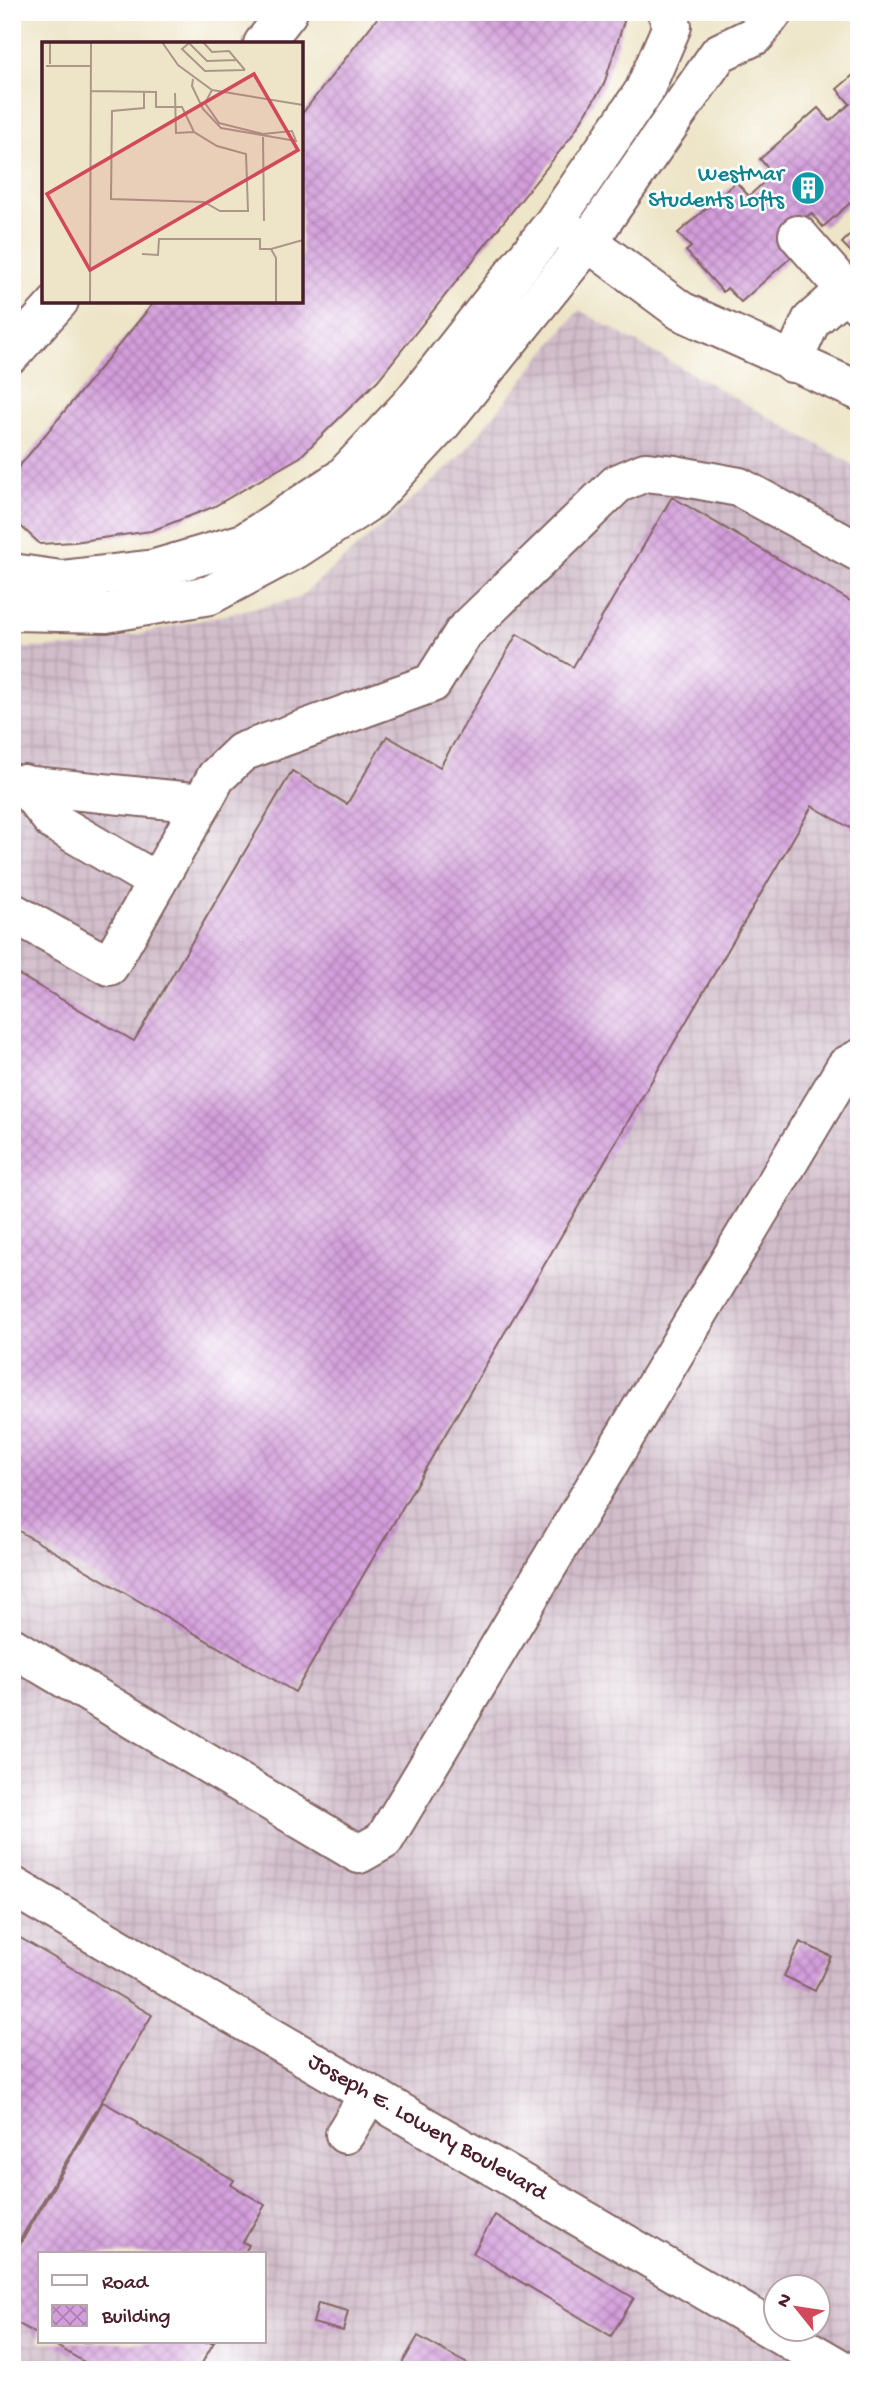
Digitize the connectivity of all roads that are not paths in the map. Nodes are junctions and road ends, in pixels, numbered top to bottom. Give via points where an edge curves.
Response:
1 (288, 12) edge
2 (667, 12) edge
3 (773, 12) edge
4 (265, 42) edge
5 (553, 224) junction
6 (798, 235) dead end
7 (588, 242) junction
8 (852, 297) edge
9 (58, 303) edge
10 (12, 353) edge
11 (792, 363) junction
12 (859, 391) edge
13 (859, 552) edge
14 (12, 573) edge
15 (12, 611) edge
16 (18, 784) edge
17 (202, 803) junction
18 (157, 882) junction
19 (12, 912) edge
20 (859, 1059) edge
21 (12, 1647) edge
22 (12, 1886) edge
23 (369, 2094) junction
24 (345, 2134) dead end
25 (842, 2370) edge

1 - 4 main road
2 - 5 main road via 672,26 644,91
3 - 7 main road via 756,35 719,53
5 - 7 main road
5 - 14 main road via 412,403 342,478 244,543 155,569 61,580
6 - 8 main road
7 - 11 main road via 681,311
7 - 15 main road via 442,423 372,500 296,549 210,595 106,613
8 - 11 main road via 811,321
9 - 10 main road
11 - 12 main road
13 - 17 main road via 739,487 645,472 617,484 464,632 432,683 242,751 216,777
16 - 17 main road
16 - 18 main road via 53,821
17 - 18 main road
18 - 19 main road via 109,966
20 - 21 main road via 846,1066 384,1840 359,1854
22 - 23 main road, Joseph E. Lowery Boulevard
23 - 24 main road
23 - 25 main road, Joseph E. Lowery Boulevard

